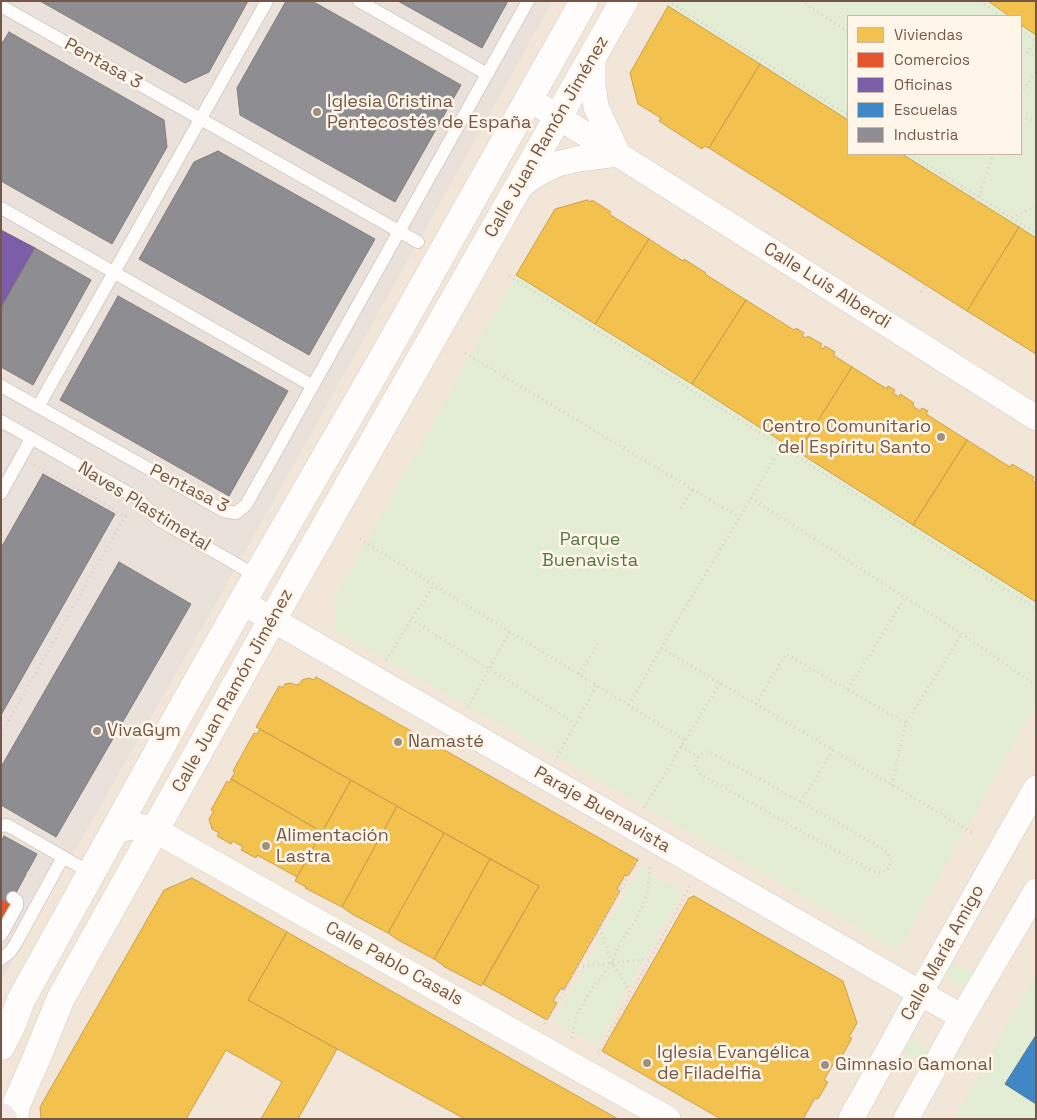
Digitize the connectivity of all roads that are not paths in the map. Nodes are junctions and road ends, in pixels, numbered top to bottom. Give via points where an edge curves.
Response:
1 (267, 1) edge
2 (358, 1) edge
3 (528, 1) edge
4 (584, 1) edge
5 (624, 1) edge
6 (4, 8) edge
7 (593, 57) junction
8 (487, 74) junction
9 (529, 99) junction
10 (559, 118) junction
11 (200, 119) junction
12 (618, 154) junction
13 (517, 189) junction
14 (1, 208) edge
15 (399, 232) junction
16 (430, 249) junction
17 (114, 272) junction
18 (470, 272) junction
19 (1, 386) edge
20 (313, 386) junction
21 (38, 407) junction
22 (1036, 418) edge
23 (1, 421) edge
24 (32, 439) junction
25 (1, 493) edge
26 (257, 576) junction
27 (242, 602) junction
28 (272, 620) junction
29 (1036, 788) edge
30 (1, 826) edge
31 (115, 830) junction
32 (155, 830) junction
33 (64, 857) junction
34 (91, 873) junction
35 (1036, 891) edge
36 (13, 898) dead end
37 (1, 935) edge
38 (1, 959) edge
39 (920, 993) junction
40 (962, 1017) junction
41 (1, 1046) edge
42 (14, 1119) edge
43 (668, 1119) edge
44 (851, 1119) edge
45 (906, 1119) edge

1 - 11 lane
2 - 8 lane
3 - 8 lane, Pentasa 3
4 - 9 main road, Calle Juan Ramón Jiménez
5 - 7 main road, Calle Juan Ramón Jiménez
6 - 11 lane, Pentasa 3
7 - 10 main road, Calle Juan Ramón Jiménez
7 - 12 street via 596,107
8 - 15 lane, Pentasa 3
9 - 10 street, Calle Luis Alberdi
9 - 16 main road, Calle Juan Ramón Jiménez
10 - 12 street, Calle Luis Alberdi
10 - 13 main road, Calle Juan Ramón Jiménez
11 - 15 lane, Pentasa 3
11 - 17 lane
12 - 13 street via 558,164 535,175
12 - 22 street, Calle Luis Alberdi
13 - 18 main road, Calle Juan Ramón Jiménez
14 - 17 lane
15 - 16 lane, Pentasa 3
15 - 20 lane, Pentasa 3
16 - 18 street
16 - 26 main road, Calle Juan Ramón Jiménez via 380,365
17 - 20 lane
17 - 21 lane
18 - 28 main road, Calle Juan Ramón Jiménez
19 - 21 lane, Pentasa 3
20 - 21 lane, Pentasa 3 via 246,505 236,513 224,511
23 - 24 lane, Naves Plastimetal
24 - 25 lane
24 - 26 lane, Naves Plastimetal via 137,498 159,520
26 - 27 main road, Calle Juan Ramón Jiménez
27 - 28 street, Paraje Buenavista
27 - 31 main road, Calle Juan Ramón Jiménez
28 - 32 main road, Calle Juan Ramón Jiménez
28 - 39 street, Paraje Buenavista
29 - 39 street, Calle María Amigo
30 - 33 lane via 7,825
31 - 32 street, Calle Pablo Casals via 140,826
31 - 34 main road, Calle Juan Ramón Jiménez
32 - 42 main road, Calle Juan Ramón Jiménez via 60,1000 16,1105
32 - 43 street, Calle Pablo Casals
33 - 34 lane
33 - 38 lane via 10,952
34 - 41 main road, Calle Juan Ramón Jiménez via 21,1000
35 - 40 street
36 - 37 lane via 17,906
39 - 40 street, Paraje Buenavista
39 - 44 street, Calle María Amigo
40 - 45 street

